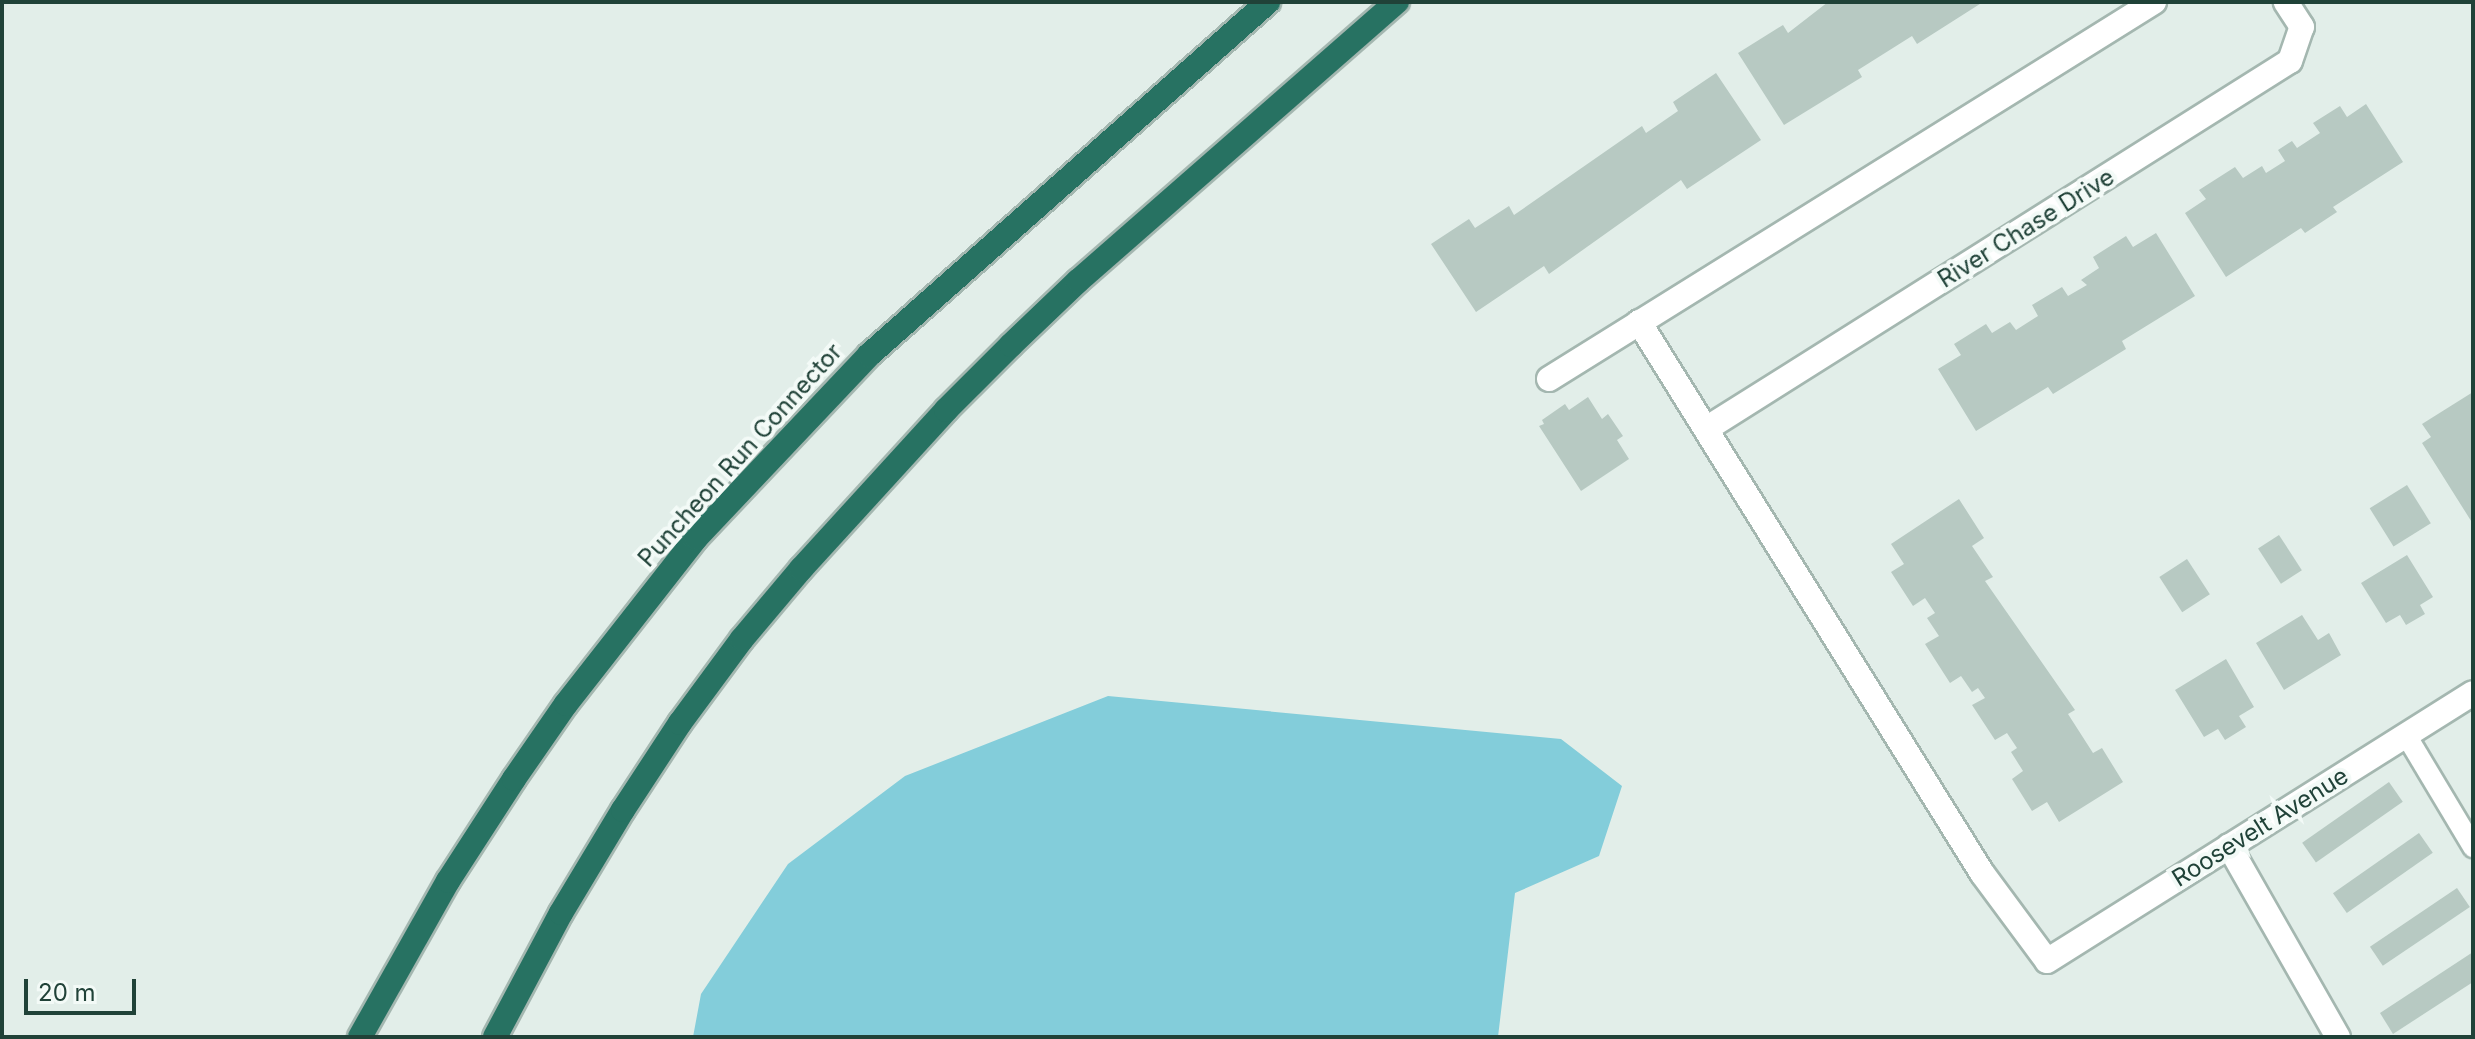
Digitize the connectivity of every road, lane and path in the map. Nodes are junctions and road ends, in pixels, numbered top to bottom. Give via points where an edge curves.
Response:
1 (1268, 2) edge
2 (1397, 2) edge
3 (2154, 2) edge
4 (2286, 2) edge
5 (1639, 322) junction
6 (1549, 379) dead end
7 (1706, 429) junction
8 (2473, 693) edge
9 (2406, 735) junction
10 (2229, 846) junction
11 (2473, 847) edge
12 (360, 1037) edge
13 (495, 1037) edge
14 (2338, 1037) edge

1 - 12 highway, Puncheon Run Connector via 869,355 696,538 514,779 448,881
2 - 13 highway via 1078,281 946,410 801,569 742,639 664,748 561,913
3 - 5 street
4 - 7 street, River Chase Drive via 2302,27 2290,61
5 - 6 street
5 - 7 street
7 - 10 street, Roosevelt Avenue via 1982,873 2047,961
8 - 9 street, Roosevelt Avenue
9 - 10 street, Roosevelt Avenue
9 - 11 lane
10 - 14 street

